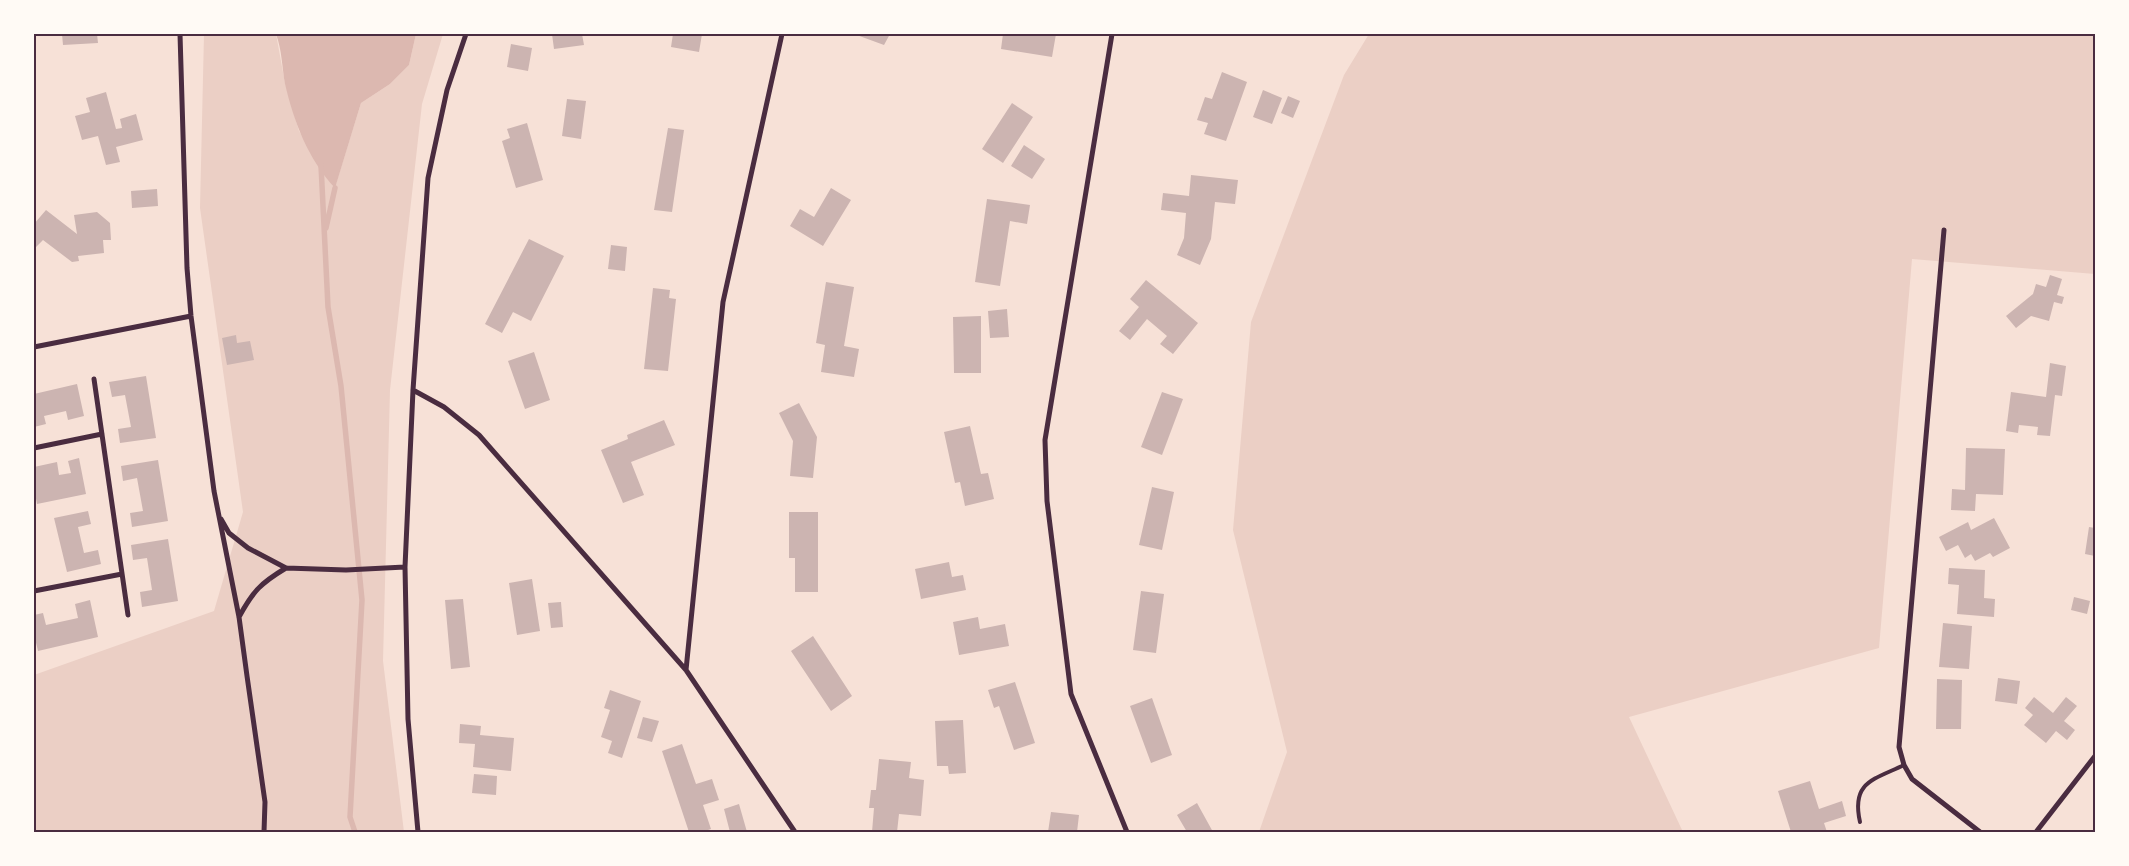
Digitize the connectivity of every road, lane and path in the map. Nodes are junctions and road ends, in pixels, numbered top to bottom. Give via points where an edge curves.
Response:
1 (180, 34) edge
2 (466, 34) edge
3 (782, 34) edge
4 (1112, 34) edge
5 (1944, 230) dead end
6 (191, 316) junction
7 (34, 347) edge
8 (94, 379) dead end
9 (412, 390) junction
10 (102, 434) junction
11 (34, 448) edge
12 (218, 512) junction
13 (286, 568) junction
14 (405, 568) junction
15 (122, 574) junction
16 (34, 591) edge
17 (128, 614) dead end
18 (239, 617) junction
19 (686, 670) junction
20 (2095, 756) edge
21 (1904, 766) junction
22 (1860, 822) dead end
23 (264, 832) edge
24 (418, 832) edge
25 (795, 832) edge
26 (1127, 832) edge
27 (1980, 832) edge
28 (2036, 832) edge

1 - 6 street
2 - 9 street via 447,90 428,178
3 - 19 street via 723,302
4 - 26 street via 1046,440 1048,501 1071,694
5 - 21 street via 1899,730
6 - 7 street
6 - 12 street
8 - 10 street
9 - 14 street
9 - 19 street via 444,407 479,435
10 - 11 street
10 - 15 street
12 - 13 street via 229,533 248,548
12 - 18 street
13 - 14 street
13 - 18 street via 264,581 251,594
14 - 24 street via 408,719
15 - 16 street
15 - 17 street
18 - 23 street via 265,802
19 - 25 street
20 - 28 street
21 - 22 lane via 1865,785 1856,804
21 - 27 street via 1912,779

